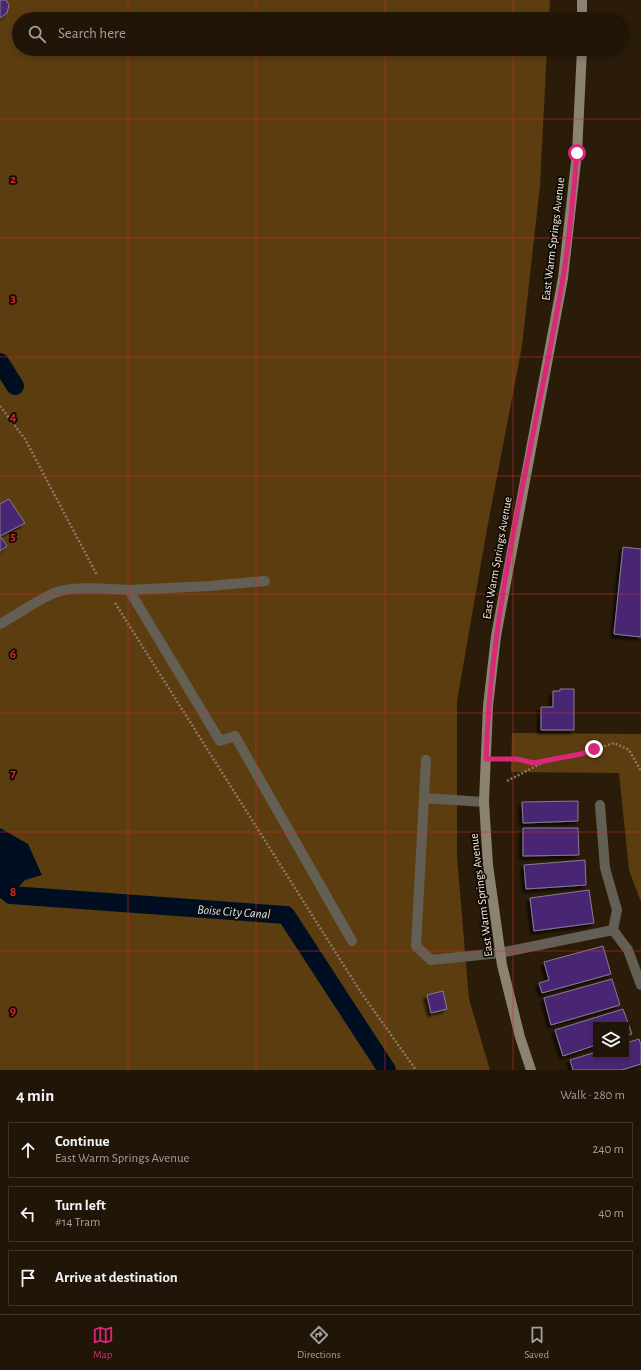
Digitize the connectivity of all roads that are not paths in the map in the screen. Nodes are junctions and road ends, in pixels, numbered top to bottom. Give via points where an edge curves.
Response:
1 (582, 0) edge
2 (582, 12) edge
3 (582, 56) edge
4 (265, 581) dead end
5 (129, 590) junction
6 (0, 624) edge
7 (426, 760) dead end
8 (424, 798) junction
9 (484, 802) junction
10 (600, 804) dead end
11 (613, 930) junction
12 (352, 941) dead end
13 (500, 953) junction
14 (641, 985) edge
15 (531, 1070) edge

1 - 2 street
3 - 9 street, East Warm Springs Avenue via 577,153 563,278 496,636 488,706
4 - 5 lane
5 - 6 lane via 76,590 55,593
5 - 12 lane via 220,741 235,736
7 - 8 lane
8 - 9 lane
8 - 13 lane via 416,946 431,960
9 - 13 street, East Warm Springs Avenue via 488,865
10 - 11 lane via 605,868 617,910
11 - 13 lane
11 - 14 lane via 628,950
13 - 15 street, East Warm Springs Avenue via 520,1037

